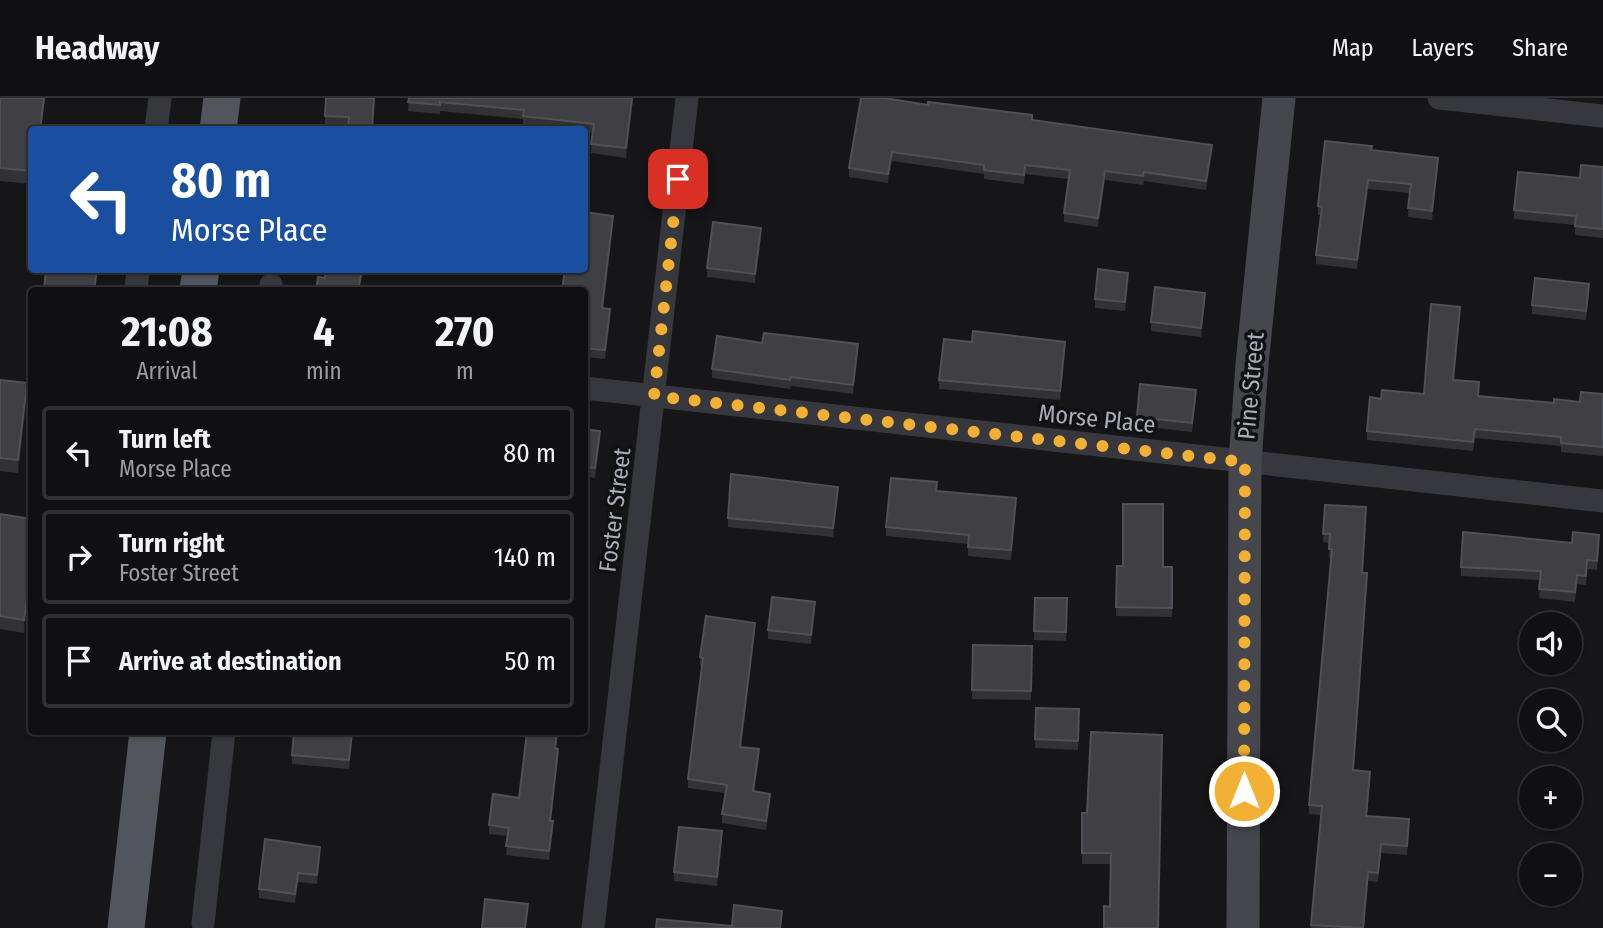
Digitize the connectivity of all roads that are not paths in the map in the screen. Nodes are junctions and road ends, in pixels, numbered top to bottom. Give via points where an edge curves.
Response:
1 (160, 98) edge
2 (222, 98) edge
3 (687, 98) edge
4 (1279, 98) edge
5 (1439, 98) edge
6 (1603, 116) edge
7 (156, 126) edge
8 (218, 126) edge
9 (588, 388) edge
10 (654, 396) junction
11 (1245, 462) junction
12 (1603, 501) edge
13 (148, 735) edge
14 (224, 735) edge
15 (203, 923) dead end
16 (126, 928) edge
17 (593, 928) edge
18 (1243, 928) edge

1 - 7 street
2 - 8 main road
3 - 10 street, Foster Street
4 - 11 main road, Pine Street
5 - 6 street
9 - 10 street, Morse Place
10 - 11 street, Morse Place
10 - 17 street, Foster Street
11 - 12 street, Morse Place
11 - 18 main road, Pine Street
13 - 16 main road
14 - 15 street

